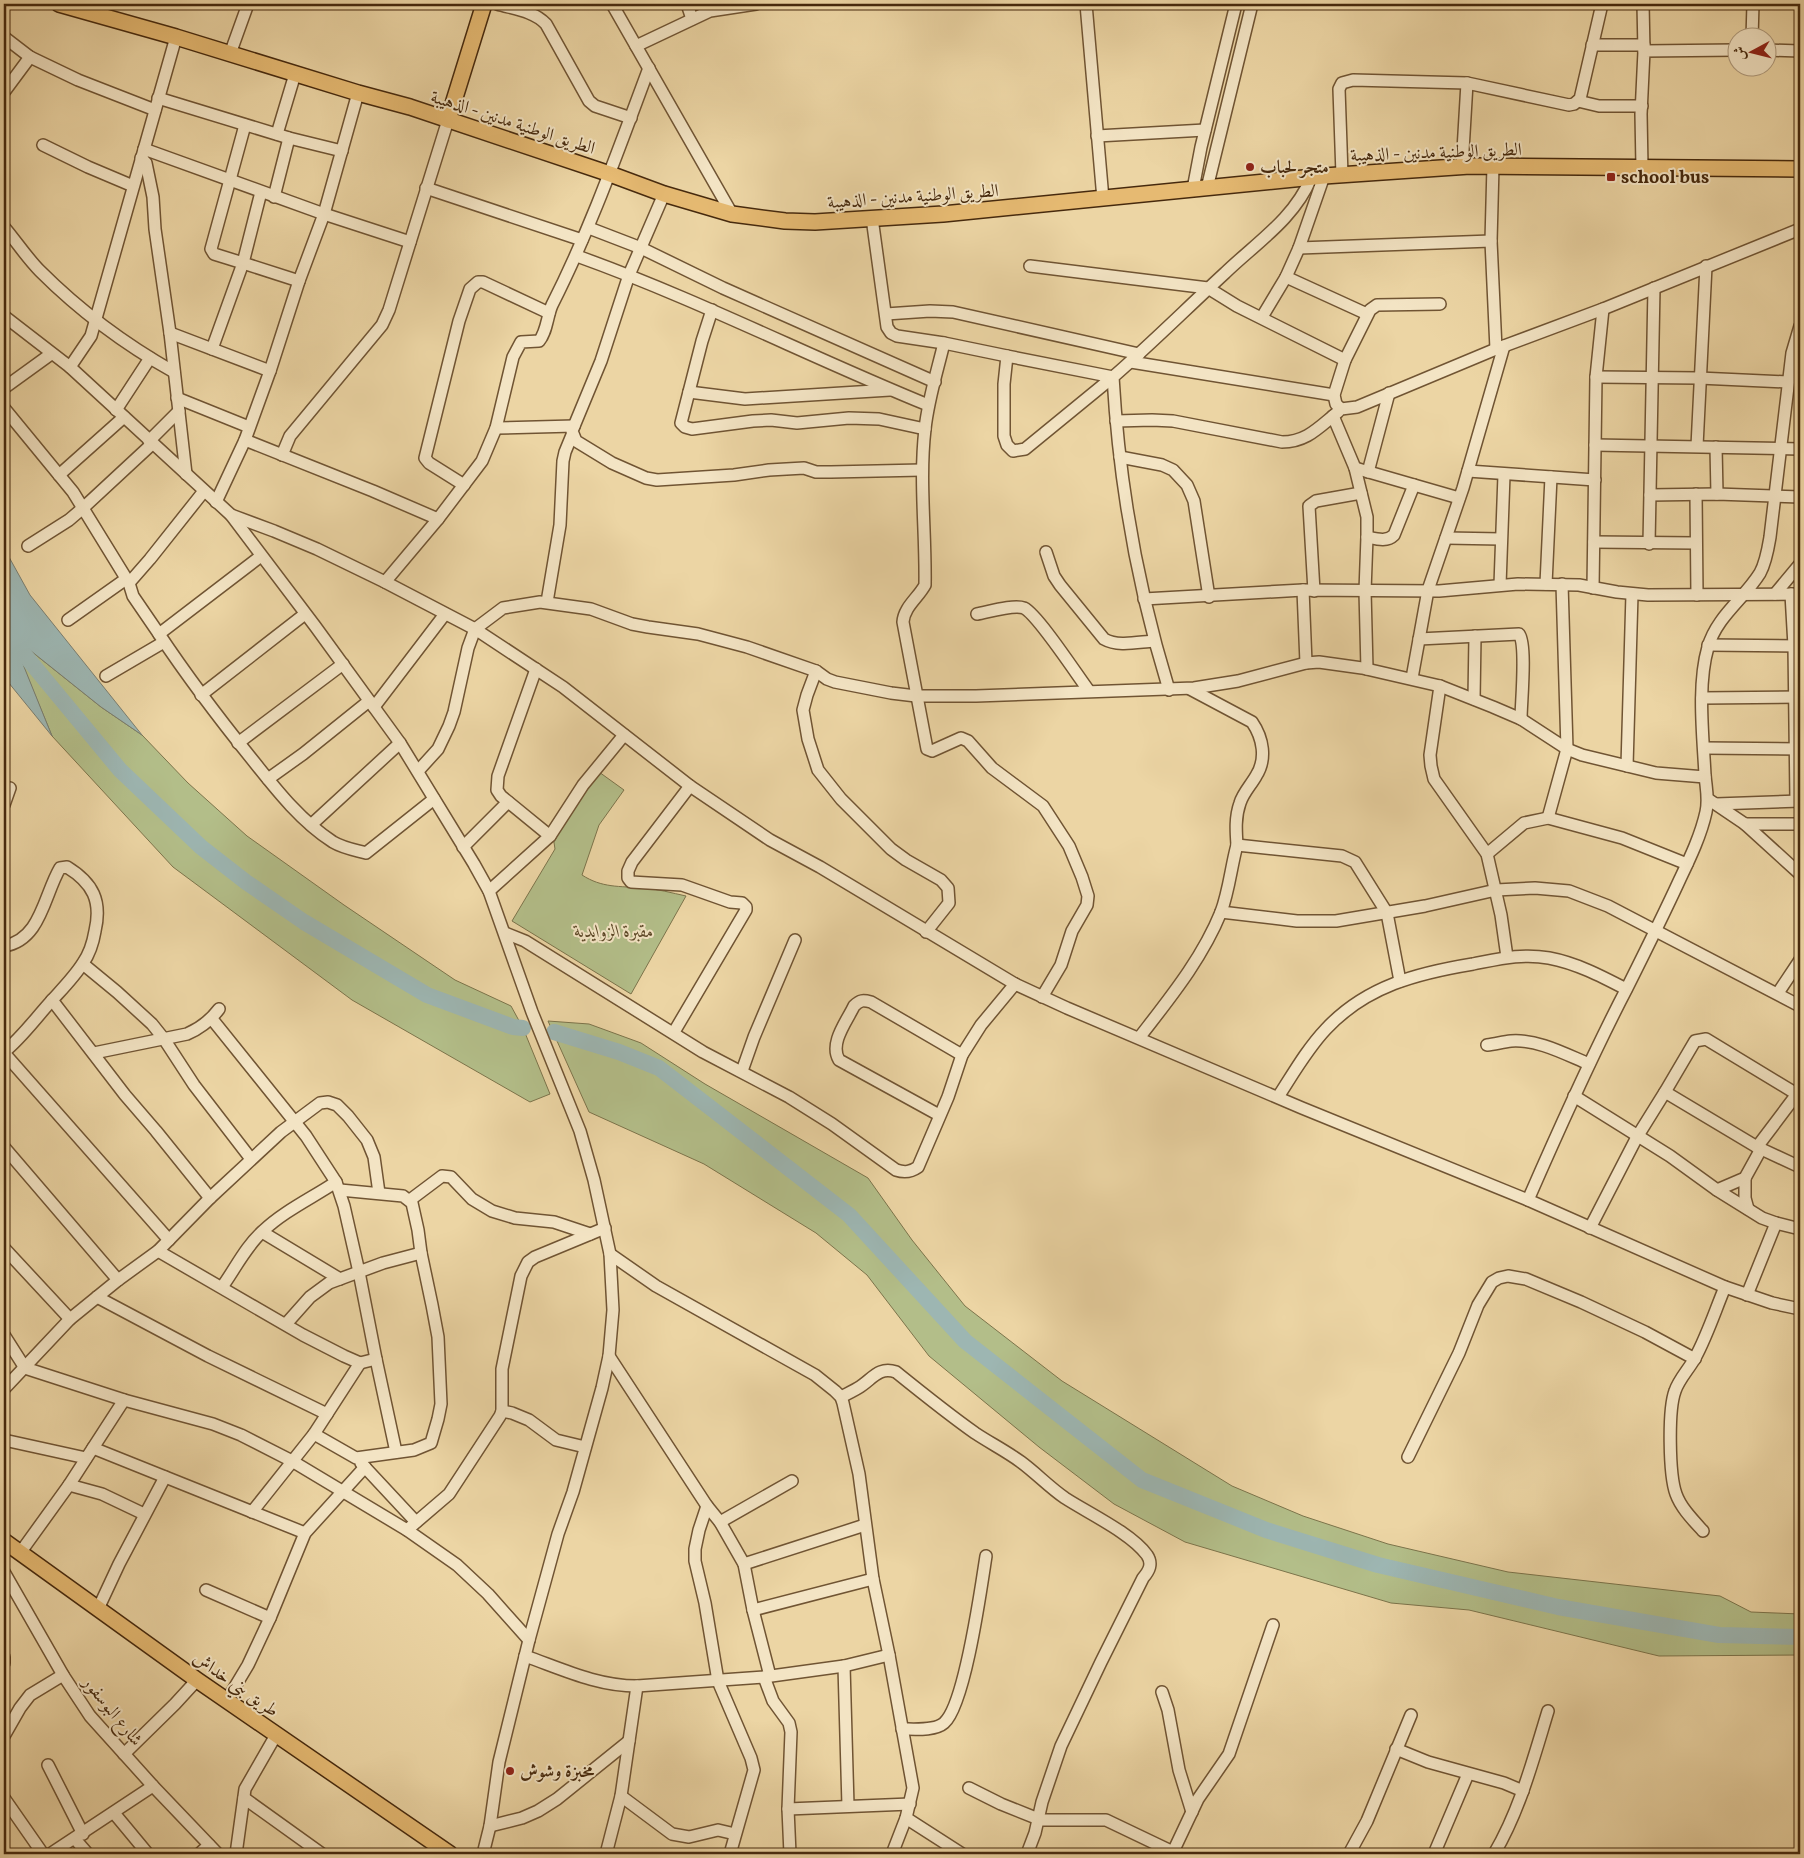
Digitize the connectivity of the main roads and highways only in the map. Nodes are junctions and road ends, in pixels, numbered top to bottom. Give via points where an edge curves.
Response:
1 (59, 4) edge
2 (484, 4) edge
3 (448, 120) junction
4 (1800, 169) edge
5 (4, 1540) edge
6 (450, 1854) edge

1 - 3 main road, الطريق الوطنية مدنين - الذهيبة
2 - 3 main road
3 - 4 main road, الطريق الوطنية مدنين - الذهيبة via 664,194 732,214 785,221 872,218 1103,199 1342,174 1462,167
5 - 6 main road, طريق بني خداش via 197,1680

